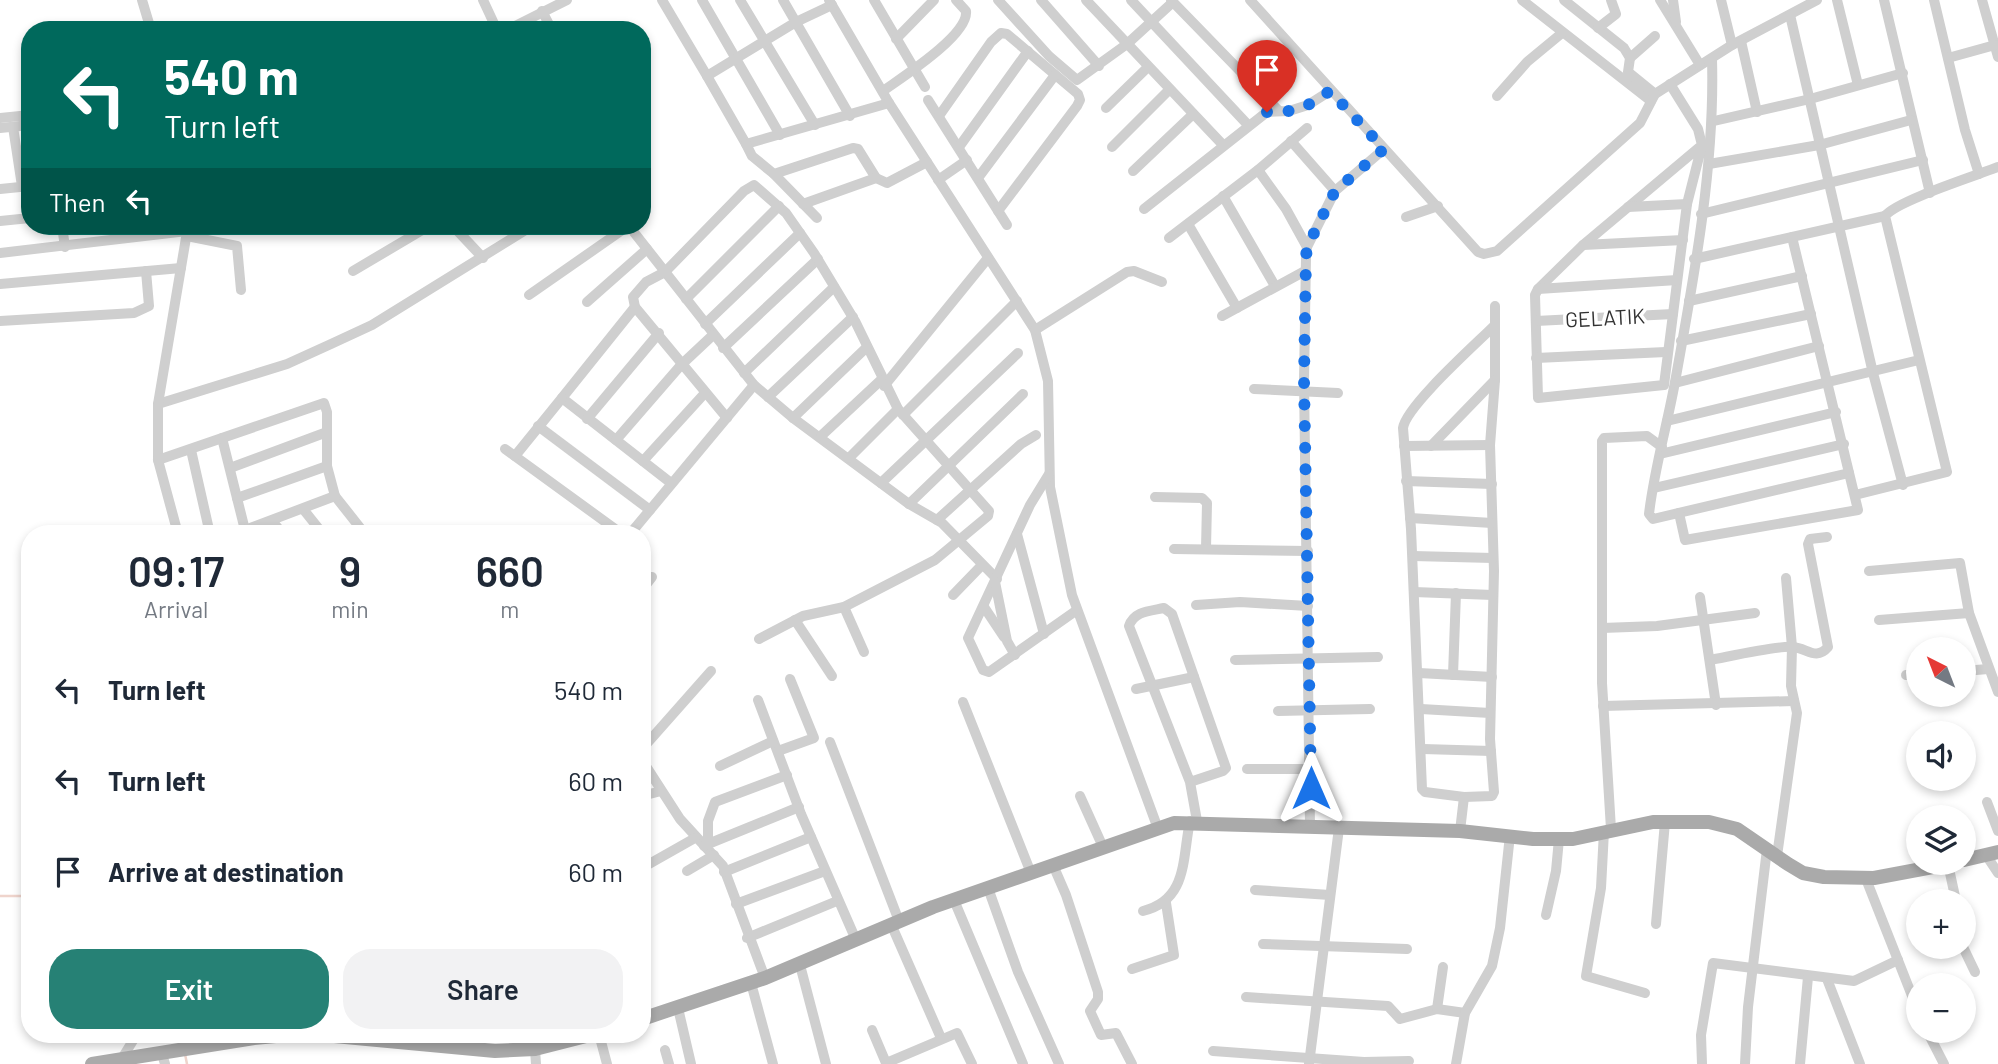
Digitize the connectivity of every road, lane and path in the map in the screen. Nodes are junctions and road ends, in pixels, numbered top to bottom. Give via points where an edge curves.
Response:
1 (142, 0) edge
2 (483, 0) edge
3 (567, 0) edge
4 (662, 0) edge
5 (702, 0) edge
6 (740, 0) edge
7 (783, 0) edge
8 (934, 0) edge
9 (956, 0) edge
10 (998, 0) edge
11 (1041, 0) edge
12 (1086, 0) edge
13 (1131, 0) edge
14 (1250, 0) edge
15 (1522, 0) edge
16 (1564, 0) edge
17 (1611, 0) edge
18 (1660, 0) edge
19 (1673, 0) edge
20 (1721, 0) edge
21 (1817, 0) edge
22 (1837, 0) edge
23 (1884, 0) edge
24 (1934, 0) edge
25 (1982, 0) edge
26 (1172, 1) edge
27 (879, 2) edge
28 (830, 3) edge
29 (542, 11) junction
30 (1790, 15) junction
31 (148, 21) edge
32 (493, 21) edge
33 (524, 21) edge
34 (547, 21) edge
35 (796, 22) junction
36 (1152, 23) junction
37 (1676, 25) junction
38 (1598, 28) junction
39 (1562, 33) junction
40 (1655, 36) dead end
41 (896, 39) junction
42 (764, 41) junction
43 (1736, 43) junction
44 (1127, 44) junction
45 (1995, 45) junction
46 (1028, 51) junction
47 (1998, 57) edge
48 (736, 58) junction
49 (1630, 58) junction
50 (1948, 58) junction
51 (1712, 59) junction
52 (1700, 65) junction
53 (1099, 66) junction
54 (1148, 67) junction
55 (915, 71) junction
56 (1903, 73) junction
57 (1055, 75) junction
58 (707, 76) junction
59 (1670, 84) junction
60 (1858, 85) junction
61 (925, 87) dead end
62 (1169, 90) junction
63 (1330, 91) junction
64 (883, 92) junction
65 (1497, 96) dead end
66 (1653, 97) junction
67 (1810, 99) junction
68 (929, 100) dead end
69 (889, 103) junction
70 (1106, 108) dead end
71 (1278, 110) junction
72 (1757, 111) junction
73 (1193, 114) junction
74 (21, 116) edge
75 (850, 116) junction
76 (939, 116) junction
77 (0, 118) edge
78 (1911, 120) junction
79 (1714, 121) junction
80 (815, 125) junction
81 (1248, 125) junction
82 (21, 126) edge
83 (13, 127) junction
84 (0, 128) edge
85 (1307, 128) dead end
86 (780, 135) junction
87 (1291, 141) junction
88 (746, 144) junction
89 (1223, 145) junction
90 (1702, 145) junction
91 (1819, 145) junction
92 (959, 147) junction
93 (1112, 147) dead end
94 (1384, 149) junction
95 (967, 160) junction
96 (1923, 160) junction
97 (927, 162) junction
98 (21, 163) edge
99 (1709, 164) junction
100 (1998, 167) edge
101 (1258, 170) junction
102 (1133, 171) dead end
103 (774, 174) junction
104 (1979, 174) junction
105 (876, 178) junction
106 (978, 178) junction
107 (938, 180) junction
108 (1831, 182) junction
109 (21, 187) edge
110 (0, 189) edge
111 (1335, 191) junction
112 (1930, 193) junction
113 (1223, 197) junction
114 (803, 204) junction
115 (1687, 204) junction
116 (779, 206) junction
117 (1438, 206) junction
118 (1628, 207) junction
119 (1143, 209) dead end
120 (1286, 209) junction
121 (998, 211) junction
122 (1701, 214) junction
123 (1885, 216) junction
124 (1406, 217) dead end
125 (817, 218) dead end
126 (21, 219) edge
127 (0, 221) edge
128 (1188, 224) junction
129 (1007, 225) dead end
130 (1841, 225) junction
131 (800, 233) junction
132 (63, 235) edge
133 (156, 235) edge
134 (186, 235) edge
135 (200, 235) edge
136 (414, 235) edge
137 (462, 235) edge
138 (518, 235) edge
139 (616, 235) edge
140 (636, 235) edge
141 (1312, 235) junction
142 (1792, 237) junction
143 (1168, 238) dead end
144 (1683, 240) junction
145 (1583, 245) junction
146 (65, 247) junction
147 (1307, 247) junction
148 (647, 249) junction
149 (0, 253) edge
150 (484, 258) junction
151 (988, 258) junction
152 (818, 259) junction
153 (1694, 259) junction
154 (181, 268) junction
155 (146, 271) junction
156 (353, 271) dead end
157 (1305, 271) junction
158 (665, 272) junction
159 (1802, 276) junction
160 (1677, 280) junction
161 (1162, 282) dead end
162 (0, 284) edge
163 (1275, 286) junction
164 (834, 287) junction
165 (1538, 289) junction
166 (241, 290) dead end
167 (529, 295) dead end
168 (686, 299) junction
169 (1689, 301) junction
170 (587, 302) dead end
171 (1017, 302) junction
172 (1495, 306) dead end
173 (635, 307) junction
174 (1237, 308) junction
175 (1673, 314) junction
176 (1811, 314) junction
177 (1222, 316) dead end
178 (853, 317) junction
179 (0, 321) edge
180 (1536, 321) junction
181 (705, 324) junction
182 (1495, 325) junction
183 (1035, 330) junction
184 (659, 333) junction
185 (713, 335) junction
186 (1681, 341) junction
187 (1819, 346) junction
188 (867, 347) junction
189 (723, 348) junction
190 (1666, 352) junction
191 (1017, 353) dead end
192 (1536, 358) junction
193 (1919, 360) junction
194 (681, 365) junction
195 (744, 373) junction
196 (1873, 373) junction
197 (1495, 380) junction
198 (882, 383) junction
199 (1675, 383) junction
200 (1829, 383) junction
201 (754, 385) junction
202 (1304, 386) junction
203 (1254, 389) dead end
204 (705, 393) junction
205 (1338, 393) dead end
206 (1023, 394) dead end
207 (768, 397) junction
208 (562, 398) junction
209 (158, 404) junction
210 (900, 412) junction
211 (1836, 412) junction
212 (727, 418) junction
213 (793, 418) junction
214 (587, 419) junction
215 (1667, 421) junction
216 (538, 426) junction
217 (327, 432) junction
218 (1036, 435) dead end
219 (821, 436) junction
220 (222, 438) junction
221 (615, 440) junction
222 (925, 441) junction
223 (1844, 444) junction
224 (1490, 445) junction
225 (1404, 446) junction
226 (1431, 446) junction
227 (505, 449) dead end
228 (191, 450) junction
229 (1661, 450) junction
230 (516, 456) junction
231 (849, 458) junction
232 (159, 460) junction
233 (643, 461) junction
234 (327, 466) junction
235 (950, 467) junction
236 (230, 468) junction
237 (1050, 472) junction
238 (1849, 473) junction
239 (1406, 481) junction
240 (671, 483) junction
241 (881, 483) junction
242 (1492, 484) junction
243 (1903, 485) junction
244 (1654, 488) junction
245 (972, 489) junction
246 (1855, 495) junction
247 (335, 496) junction
248 (1155, 497) dead end
249 (237, 498) junction
250 (909, 504) junction
251 (303, 509) junction
252 (650, 510) junction
253 (1679, 513) junction
254 (1410, 517) junction
255 (937, 520) junction
256 (272, 521) junction
257 (1492, 523) junction
258 (176, 525) edge
259 (208, 525) edge
260 (244, 525) edge
261 (263, 525) edge
262 (275, 525) edge
263 (316, 525) edge
264 (358, 525) edge
265 (610, 525) edge
266 (638, 525) edge
267 (1017, 534) junction
268 (1827, 537) dead end
269 (960, 542) junction
270 (1174, 549) dead end
271 (1206, 549) junction
272 (1308, 551) junction
273 (1413, 556) junction
274 (1493, 558) junction
275 (982, 565) junction
276 (1869, 571) dead end
277 (1786, 578) dead end
278 (996, 581) junction
279 (1415, 592) junction
280 (1456, 593) junction
281 (1493, 595) junction
282 (953, 596) dead end
283 (1700, 597) dead end
284 (1196, 604) dead end
285 (1308, 606) junction
286 (844, 607) junction
287 (984, 607) junction
288 (1077, 610) junction
289 (1755, 613) dead end
290 (1969, 614) junction
291 (795, 620) junction
292 (1879, 620) dead end
293 (1703, 621) junction
294 (1602, 628) junction
295 (1044, 634) junction
296 (759, 639) dead end
297 (1007, 641) junction
298 (1792, 646) junction
299 (864, 652) dead end
300 (1015, 655) junction
301 (1378, 657) dead end
302 (1309, 659) junction
303 (1234, 660) dead end
304 (1710, 660) junction
305 (1988, 669) junction
306 (1976, 670) edge
307 (711, 671) dead end
308 (1419, 673) junction
309 (1453, 675) junction
310 (832, 676) dead end
311 (1194, 677) junction
312 (1492, 677) junction
313 (790, 679) dead end
314 (1151, 685) junction
315 (1136, 688) dead end
316 (1998, 692) edge
317 (758, 700) dead end
318 (1794, 701) junction
319 (963, 702) dead end
320 (1716, 705) junction
321 (1603, 706) junction
322 (1370, 709) dead end
323 (1421, 709) junction
324 (1278, 711) dead end
325 (1310, 712) junction
326 (1490, 713) junction
327 (651, 739) edge
328 (830, 742) dead end
329 (776, 746) junction
330 (1423, 750) junction
331 (1491, 751) junction
332 (720, 766) dead end
333 (1247, 769) dead end
334 (1311, 769) junction
335 (787, 775) junction
336 (651, 778) edge
337 (1190, 782) junction
338 (651, 783) edge
339 (658, 792) junction
340 (651, 794) edge
341 (1080, 796) dead end
342 (1464, 797) junction
343 (1987, 802) dead end
344 (799, 807) junction
345 (1193, 821) junction
346 (1665, 822) junction
347 (1157, 826) junction
348 (1310, 827) junction
349 (1339, 828) junction
350 (1607, 830) junction
351 (1460, 831) junction
352 (1998, 831) edge
353 (1510, 835) junction
354 (811, 837) junction
355 (695, 838) junction
356 (1559, 839) junction
357 (706, 845) junction
358 (1103, 847) junction
359 (1772, 852) junction
360 (1992, 853) edge
361 (714, 855) junction
362 (651, 863) edge
363 (1053, 865) junction
364 (687, 871) dead end
365 (825, 871) junction
366 (724, 872) junction
367 (1906, 872) edge
368 (1031, 873) junction
369 (1998, 873) edge
370 (1866, 879) junction
371 (988, 888) junction
372 (1255, 890) dead end
373 (1330, 895) junction
374 (954, 900) junction
375 (838, 901) junction
376 (1166, 903) junction
377 (736, 904) junction
378 (1143, 911) dead end
379 (1546, 915) dead end
380 (895, 922) junction
381 (1656, 924) dead end
382 (747, 938) junction
383 (856, 940) junction
384 (1263, 944) dead end
385 (1323, 947) junction
386 (1407, 949) dead end
387 (1969, 959) edge
388 (1898, 960) junction
389 (800, 965) junction
390 (1443, 967) dead end
391 (1132, 969) dead end
392 (1752, 970) junction
393 (1975, 972) dead end
394 (1808, 978) junction
395 (1827, 979) junction
396 (758, 980) junction
397 (1906, 980) edge
398 (1645, 993) dead end
399 (1246, 997) dead end
400 (1316, 1003) junction
401 (678, 1008) junction
402 (1437, 1009) junction
403 (1465, 1013) junction
404 (651, 1016) edge
405 (872, 1030) dead end
406 (941, 1038) junction
407 (131, 1043) edge
408 (225, 1043) edge
409 (409, 1043) edge
410 (552, 1043) edge
411 (600, 1043) edge
412 (1933, 1043) edge
413 (535, 1049) junction
414 (665, 1050) dead end
415 (1213, 1051) dead end
416 (164, 1057) edge
417 (912, 1059) edge
418 (121, 1060) junction
419 (1309, 1061) edge
420 (1409, 1061) dead end
421 (92, 1064) edge
422 (536, 1064) edge
423 (607, 1064) edge
424 (669, 1064) edge
425 (691, 1064) edge
426 (773, 1064) edge
427 (825, 1064) edge
428 (972, 1064) edge
429 (1023, 1064) edge
430 (1059, 1064) edge
431 (1132, 1064) edge
432 (1456, 1064) edge
433 (1702, 1064) edge
434 (1745, 1064) edge
435 (1800, 1064) edge
436 (1860, 1064) edge
437 (1944, 1064) edge

1 - 31 street
2 - 32 street
3 - 29 street
4 - 58 street
5 - 48 street
6 - 42 street
7 - 35 street
8 - 41 street
9 - 55 street via 966,11 962,25
10 - 53 street via 1072,77 1083,79
11 - 53 street
12 - 44 street
13 - 36 street
14 - 63 street
15 - 39 street
16 - 38 street
17 - 38 street via 1616,14
18 - 37 street
19 - 37 street
20 - 43 street
21 - 30 street
22 - 60 street
23 - 56 street
24 - 50 street
25 - 45 street
26 - 36 street
26 - 71 street
27 - 41 street
28 - 35 street
28 - 64 street
29 - 33 street
29 - 34 street
30 - 43 street
30 - 67 street
35 - 42 street
35 - 75 street
36 - 44 street
36 - 81 street
37 - 52 street
38 - 49 street
39 - 65 street via 1527,62
39 - 66 street
40 - 49 street
41 - 55 street
42 - 48 street
42 - 80 street
43 - 51 street
43 - 72 street
44 - 53 street
44 - 54 street
45 - 47 street
45 - 50 street
46 - 57 street
46 - 76 street via 1007,34 998,36
46 - 92 street
48 - 58 street
48 - 86 street
49 - 66 street via 1628,72
50 - 104 street
51 - 52 street
51 - 79 street
52 - 59 street
54 - 62 street
54 - 70 street
55 - 61 street
55 - 64 street
56 - 60 street
56 - 78 street
57 - 106 street
57 - 121 street via 1080,100
58 - 88 street
59 - 66 street
59 - 90 street via 1698,129
60 - 67 street
62 - 73 street
62 - 93 street
63 - 71 street via 1308,105
63 - 94 street
64 - 69 street
66 - 117 street via 1640,123 1497,251 1478,252
67 - 72 street
67 - 91 street
68 - 76 street
69 - 75 street
69 - 97 street
71 - 81 street
72 - 79 street
73 - 89 street
73 - 102 street
74 - 77 street
75 - 80 street
76 - 92 street
78 - 91 street
78 - 96 street
79 - 99 street
80 - 86 street
81 - 89 street
82 - 83 street
83 - 84 street
83 - 98 street
85 - 87 street
86 - 88 street
87 - 101 street
87 - 111 street
88 - 103 street via 752,156
89 - 119 street
90 - 115 street
90 - 118 street
91 - 99 street
91 - 108 street
92 - 95 street
94 - 111 street
94 - 117 street
95 - 106 street
95 - 107 street
96 - 108 street
96 - 112 street
97 - 105 street via 887,183
97 - 107 street
99 - 122 street
100 - 104 street
101 - 113 street
101 - 120 street
103 - 105 street via 853,148
103 - 114 street
104 - 112 street
105 - 114 street
106 - 121 street
107 - 151 street
108 - 122 street
108 - 130 street
109 - 110 street
111 - 141 street
112 - 123 street
113 - 128 street
113 - 163 street
114 - 125 street
115 - 118 street
115 - 144 street
116 - 131 street
116 - 158 street via 760,188 750,186
116 - 168 street
117 - 124 street
118 - 145 street
120 - 141 street
120 - 147 street
121 - 129 street
122 - 153 street
123 - 130 street
123 - 193 street
126 - 127 street
128 - 143 street
128 - 174 street
130 - 142 street
130 - 196 street
131 - 152 street
131 - 181 street
132 - 146 street
133 - 146 street
134 - 154 street
135 - 166 street via 237,246
136 - 156 street
137 - 150 street
138 - 150 street
139 - 167 street
140 - 148 street
141 - 147 street
142 - 153 street
142 - 159 street
144 - 145 street
144 - 160 street
145 - 165 street
146 - 149 street
147 - 157 street
148 - 158 street
148 - 170 street
150 - 209 street via 372,325 287,364
151 - 171 street
151 - 198 street
152 - 164 street
152 - 189 street
153 - 169 street
154 - 155 street
154 - 209 street
155 - 162 street
155 - 179 street via 149,306 134,313
157 - 163 street
157 - 202 street
158 - 168 street
158 - 173 street via 636,291
159 - 169 street
159 - 176 street
160 - 165 street
160 - 175 street
161 - 183 street via 1127,272
163 - 174 street
164 - 178 street
164 - 195 street
165 - 180 street
168 - 181 street
169 - 186 street
171 - 183 street
171 - 210 street
172 - 182 street
173 - 184 street
173 - 208 street
174 - 177 street
175 - 180 street, GELATIK
175 - 190 street
176 - 186 street
176 - 187 street
178 - 188 street
178 - 207 street
180 - 192 street
181 - 185 street
182 - 197 street
182 - 225 street via 1408,415
183 - 237 street via 1048,381
184 - 194 street
184 - 214 street
185 - 189 street
185 - 194 street
186 - 199 street
187 - 199 street
187 - 200 street
188 - 198 street
188 - 213 street
189 - 195 street
190 - 192 street
190 - 192 street via 1661,387 1540,398 1536,396
191 - 222 street
193 - 196 street
193 - 243 street via 1947,471
194 - 204 street
194 - 221 street
195 - 201 street
196 - 200 street
196 - 243 street
197 - 224 street
197 - 226 street
198 - 210 street
198 - 219 street
199 - 215 street
200 - 211 street
200 - 215 street
201 - 207 street
201 - 212 street
202 - 203 street
202 - 205 street
202 - 272 street
204 - 212 street
204 - 233 street
206 - 235 street
207 - 213 street
208 - 214 street
208 - 216 street
209 - 232 street
210 - 222 street
210 - 231 street
211 - 223 street
211 - 229 street
212 - 240 street
213 - 219 street
214 - 221 street
215 - 229 street
216 - 230 street
216 - 252 street
217 - 220 street via 324,403
217 - 234 street
217 - 236 street
218 - 245 street
219 - 231 street
220 - 228 street
220 - 236 street
221 - 233 street
222 - 235 street
222 - 241 street
223 - 238 street
223 - 244 street
224 - 226 street
224 - 242 street
225 - 226 street
225 - 239 street
227 - 230 street
228 - 232 street
228 - 259 street
229 - 244 street
229 - 294 street via 1647,436 1602,440
230 - 265 street
231 - 241 street
232 - 258 street
233 - 240 street
234 - 247 street
234 - 249 street
235 - 245 street
235 - 250 street
236 - 249 street
237 - 267 street
237 - 288 street via 1061,550
238 - 246 street
238 - 253 street
239 - 242 street
239 - 254 street
240 - 252 street
241 - 250 street
242 - 257 street
243 - 246 street
244 - 253 street via 1651,517
245 - 255 street
245 - 269 street via 988,507 988,516
246 - 253 street via 1856,511 1685,540
247 - 251 street
247 - 264 street
248 - 271 street via 1202,498 1207,503
249 - 260 street
250 - 255 street
251 - 256 street
251 - 263 street
252 - 266 street
254 - 257 street
254 - 273 street
255 - 269 street
256 - 261 street
256 - 262 street
257 - 274 street
267 - 278 street
267 - 295 street
268 - 298 street via 1810,539 1808,544 1828,647 1812,654
269 - 275 street
269 - 286 street
270 - 271 street
271 - 272 street
272 - 285 street
273 - 274 street
273 - 279 street
274 - 281 street
275 - 278 street
275 - 282 street
276 - 290 street via 1960,563
277 - 298 street
278 - 287 street
278 - 297 street
279 - 280 street
279 - 308 street
280 - 281 street
280 - 309 street
281 - 312 street
283 - 293 street
284 - 285 street
285 - 302 street
286 - 291 street
286 - 299 street
287 - 297 street
287 - 300 street via 968,635 983,670 991,671
288 - 295 street
288 - 347 street
289 - 293 street
290 - 292 street
290 - 305 street
291 - 296 street
291 - 310 street
293 - 294 street
293 - 304 street
294 - 321 street
295 - 300 street
297 - 300 street
298 - 304 street
298 - 318 street
301 - 302 street
302 - 303 street
302 - 325 street
304 - 320 street
305 - 306 street
305 - 316 street
307 - 327 street
308 - 309 street
308 - 323 street
309 - 312 street
311 - 314 street
311 - 314 street via 1172,614 1164,608 1136,615 1129,623
311 - 337 street via 1226,769
312 - 326 street
313 - 329 street via 814,738
314 - 315 street
314 - 337 street
317 - 329 street
318 - 320 street
318 - 359 street via 1794,740
319 - 368 street
320 - 321 street
321 - 350 street
322 - 325 street
323 - 326 street
323 - 330 street
324 - 325 street
325 - 334 street
326 - 331 street
328 - 380 street
329 - 332 street
329 - 335 street
330 - 331 street
330 - 342 street via 1424,791
331 - 342 street via 1494,793
333 - 334 street
334 - 348 street
335 - 344 street
335 - 357 street via 715,802
336 - 339 street
337 - 345 street
338 - 339 street
339 - 340 street
339 - 355 street
341 - 358 street
342 - 351 street
343 - 352 street
344 - 354 street
344 - 357 street
345 - 347 main road
345 - 348 main road
345 - 376 street via 1178,886
346 - 350 main road
346 - 359 main road via 1709,822 1737,829
346 - 381 street
347 - 358 main road
348 - 349 main road
349 - 351 main road
349 - 373 street
350 - 356 main road
350 - 398 street via 1586,976
351 - 353 main road
353 - 356 main road
353 - 403 street via 1492,966
354 - 365 street
354 - 366 street
355 - 357 street
355 - 362 street
356 - 379 street
357 - 361 street
358 - 363 main road
359 - 370 main road via 1803,873
359 - 392 street
360 - 369 street
361 - 364 street
361 - 366 street
363 - 368 main road
363 - 431 street via 1098,992 1090,1011 1097,1032 1116,1032
365 - 375 street
365 - 377 street
366 - 377 street
367 - 370 main road
368 - 371 main road
370 - 388 street
371 - 374 main road
371 - 430 street via 1018,972
372 - 373 street
373 - 385 street
374 - 380 main road
374 - 429 street
375 - 382 street
375 - 383 street
376 - 378 street
376 - 391 street via 1174,955
377 - 382 street
380 - 383 main road
380 - 406 street
382 - 396 street
383 - 389 main road
384 - 385 street
385 - 386 street
385 - 400 street
387 - 393 street
388 - 395 street via 1854,981
388 - 397 street
389 - 396 main road
389 - 427 street
390 - 402 street
392 - 394 street
392 - 433 street via 1711,965 1701,1035
392 - 434 street
394 - 395 street
394 - 435 street
395 - 436 street
396 - 401 main road
396 - 426 street
399 - 400 street
400 - 402 street via 1388,1006 1400,1019
400 - 419 street
401 - 404 main road
401 - 425 street
402 - 403 street
403 - 432 street
405 - 417 street via 886,1063
406 - 417 street
406 - 428 street via 959,1033
407 - 418 street
408 - 416 main road
409 - 413 main road via 495,1051
410 - 413 main road
411 - 423 street
412 - 437 street
413 - 422 street
414 - 424 street
415 - 419 street
416 - 418 main road
418 - 421 main road
419 - 420 street

